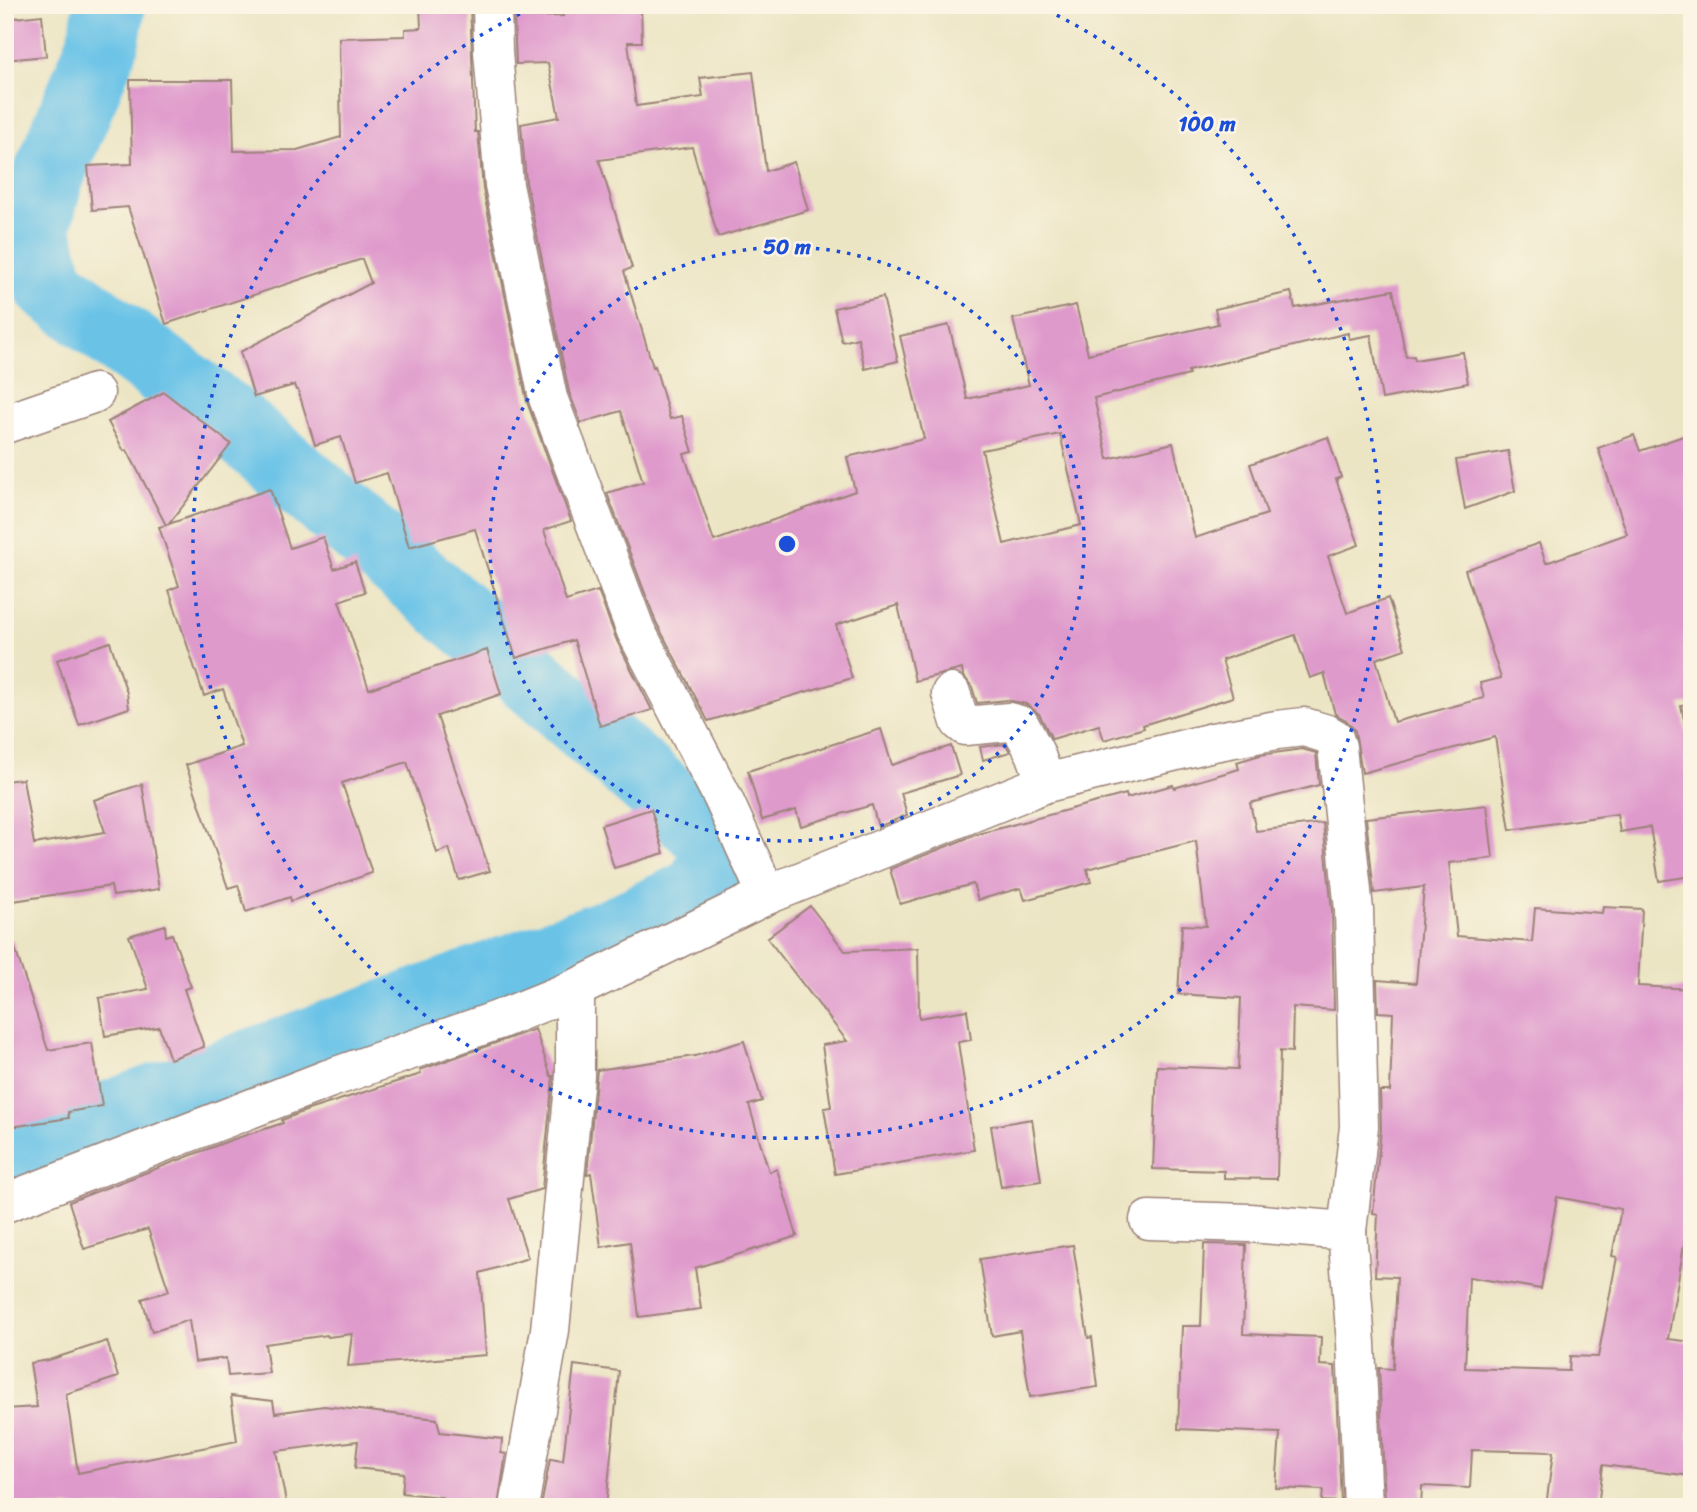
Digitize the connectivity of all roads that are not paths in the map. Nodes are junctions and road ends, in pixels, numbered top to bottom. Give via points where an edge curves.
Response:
1 (492, 5) edge
2 (96, 393) dead end
3 (5, 424) edge
4 (951, 693) dead end
5 (1046, 783) junction
6 (767, 895) junction
7 (575, 989) junction
8 (5, 1203) edge
9 (1149, 1220) dead end
10 (1347, 1231) junction
11 (519, 1507) edge
12 (1363, 1507) edge

1 - 6 street via 504,185 548,398 636,631 722,796
2 - 3 street
4 - 5 street via 965,726 1020,725
5 - 6 street
5 - 10 street via 1213,741 1277,730 1304,727 1334,738 1354,911 1359,1127
6 - 7 street
7 - 8 street
7 - 11 street via 575,1076 551,1330
9 - 10 street
10 - 12 street

